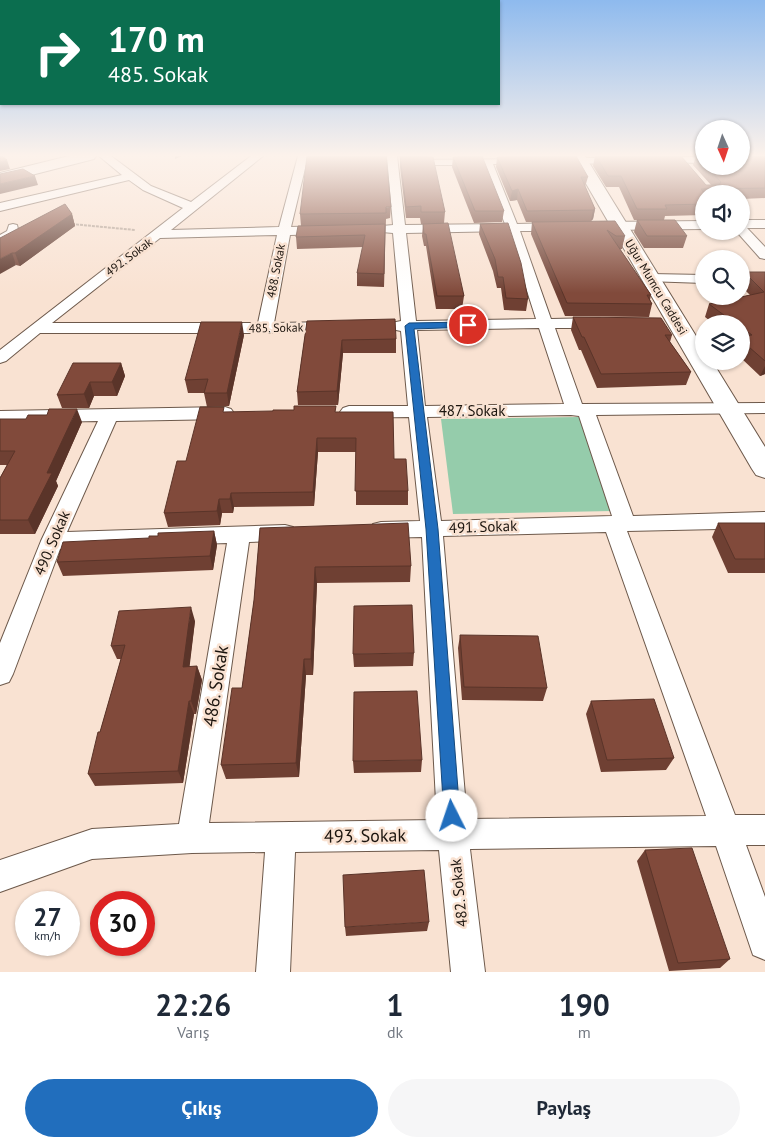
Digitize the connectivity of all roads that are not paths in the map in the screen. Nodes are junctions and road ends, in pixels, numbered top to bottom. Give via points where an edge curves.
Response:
1 (24, 201) edge
2 (179, 201) edge
3 (199, 201) edge
4 (293, 201) edge
5 (395, 201) edge
6 (502, 201) edge
7 (605, 201) edge
8 (0, 207) edge
9 (192, 207) junction
10 (0, 214) edge
11 (750, 224) edge
12 (765, 224) edge
13 (695, 225) edge
14 (620, 226) junction
15 (571, 227) edge
16 (590, 227) edge
17 (513, 228) junction
18 (399, 229) junction
19 (6, 230) edge
20 (332, 230) edge
21 (370, 230) edge
22 (284, 231) junction
23 (160, 234) junction
24 (750, 239) edge
25 (0, 241) edge
26 (765, 255) edge
27 (651, 278) junction
28 (695, 279) edge
29 (546, 323) junction
30 (612, 323) edge
31 (380, 326) edge
32 (409, 326) junction
33 (351, 327) edge
34 (36, 328) junction
35 (265, 328) junction
36 (0, 358) edge
37 (765, 408) edge
38 (729, 409) junction
39 (417, 411) junction
40 (580, 411) junction
41 (328, 412) edge
42 (239, 413) edge
43 (110, 414) junction
44 (0, 417) edge
45 (765, 469) edge
46 (765, 520) edge
47 (619, 522) junction
48 (432, 529) junction
49 (364, 531) edge
50 (306, 532) edge
51 (239, 534) junction
52 (52, 541) junction
53 (0, 674) edge
54 (765, 830) edge
55 (726, 831) junction
56 (453, 836) junction
57 (281, 837) junction
58 (192, 838) junction
59 (0, 876) edge
60 (765, 943) edge
61 (273, 972) edge
62 (468, 972) edge

1 - 8 street
2 - 9 street
3 - 9 street, 492. Sokak
4 - 22 street, 488. Sokak
5 - 18 street, 482. Sokak
6 - 17 street
7 - 14 street, Uğur Mumcu Caddesi
9 - 23 street, 492. Sokak
10 - 19 street
11 - 12 street
13 - 14 street
14 - 16 street
14 - 27 street, Uğur Mumcu Caddesi
15 - 17 street
17 - 18 street
17 - 29 street
18 - 21 street
18 - 32 street, 482. Sokak
19 - 25 street via 13,233
20 - 22 street
22 - 23 street
22 - 35 street, 488. Sokak
23 - 34 street, 492. Sokak
24 - 26 street
27 - 28 street
27 - 38 street, Uğur Mumcu Caddesi via 668,324
29 - 30 street
29 - 32 street
29 - 40 street
31 - 32 street
32 - 39 street, 482. Sokak
33 - 35 street, 485. Sokak
34 - 35 street, 485. Sokak
34 - 36 street, 492. Sokak
37 - 38 street, 487. Sokak
38 - 40 street, 487. Sokak
38 - 45 street, Uğur Mumcu Caddesi
39 - 40 street, 487. Sokak
39 - 41 street, 487. Sokak
39 - 48 street, 482. Sokak
40 - 47 street
42 - 43 street
43 - 44 street
43 - 52 street, 490. Sokak
46 - 47 street, 491. Sokak
47 - 48 street, 491. Sokak
47 - 55 street
48 - 49 street, 491. Sokak
48 - 56 street, 482. Sokak
50 - 51 street
51 - 52 street
51 - 58 street, 486. Sokak
52 - 53 street, 490. Sokak
54 - 55 street, 493. Sokak
55 - 56 street, 493. Sokak
55 - 60 street
56 - 57 street, 493. Sokak
56 - 62 street, 482. Sokak
57 - 58 street, 493. Sokak
57 - 61 street
58 - 59 street, 493. Sokak via 92,844

